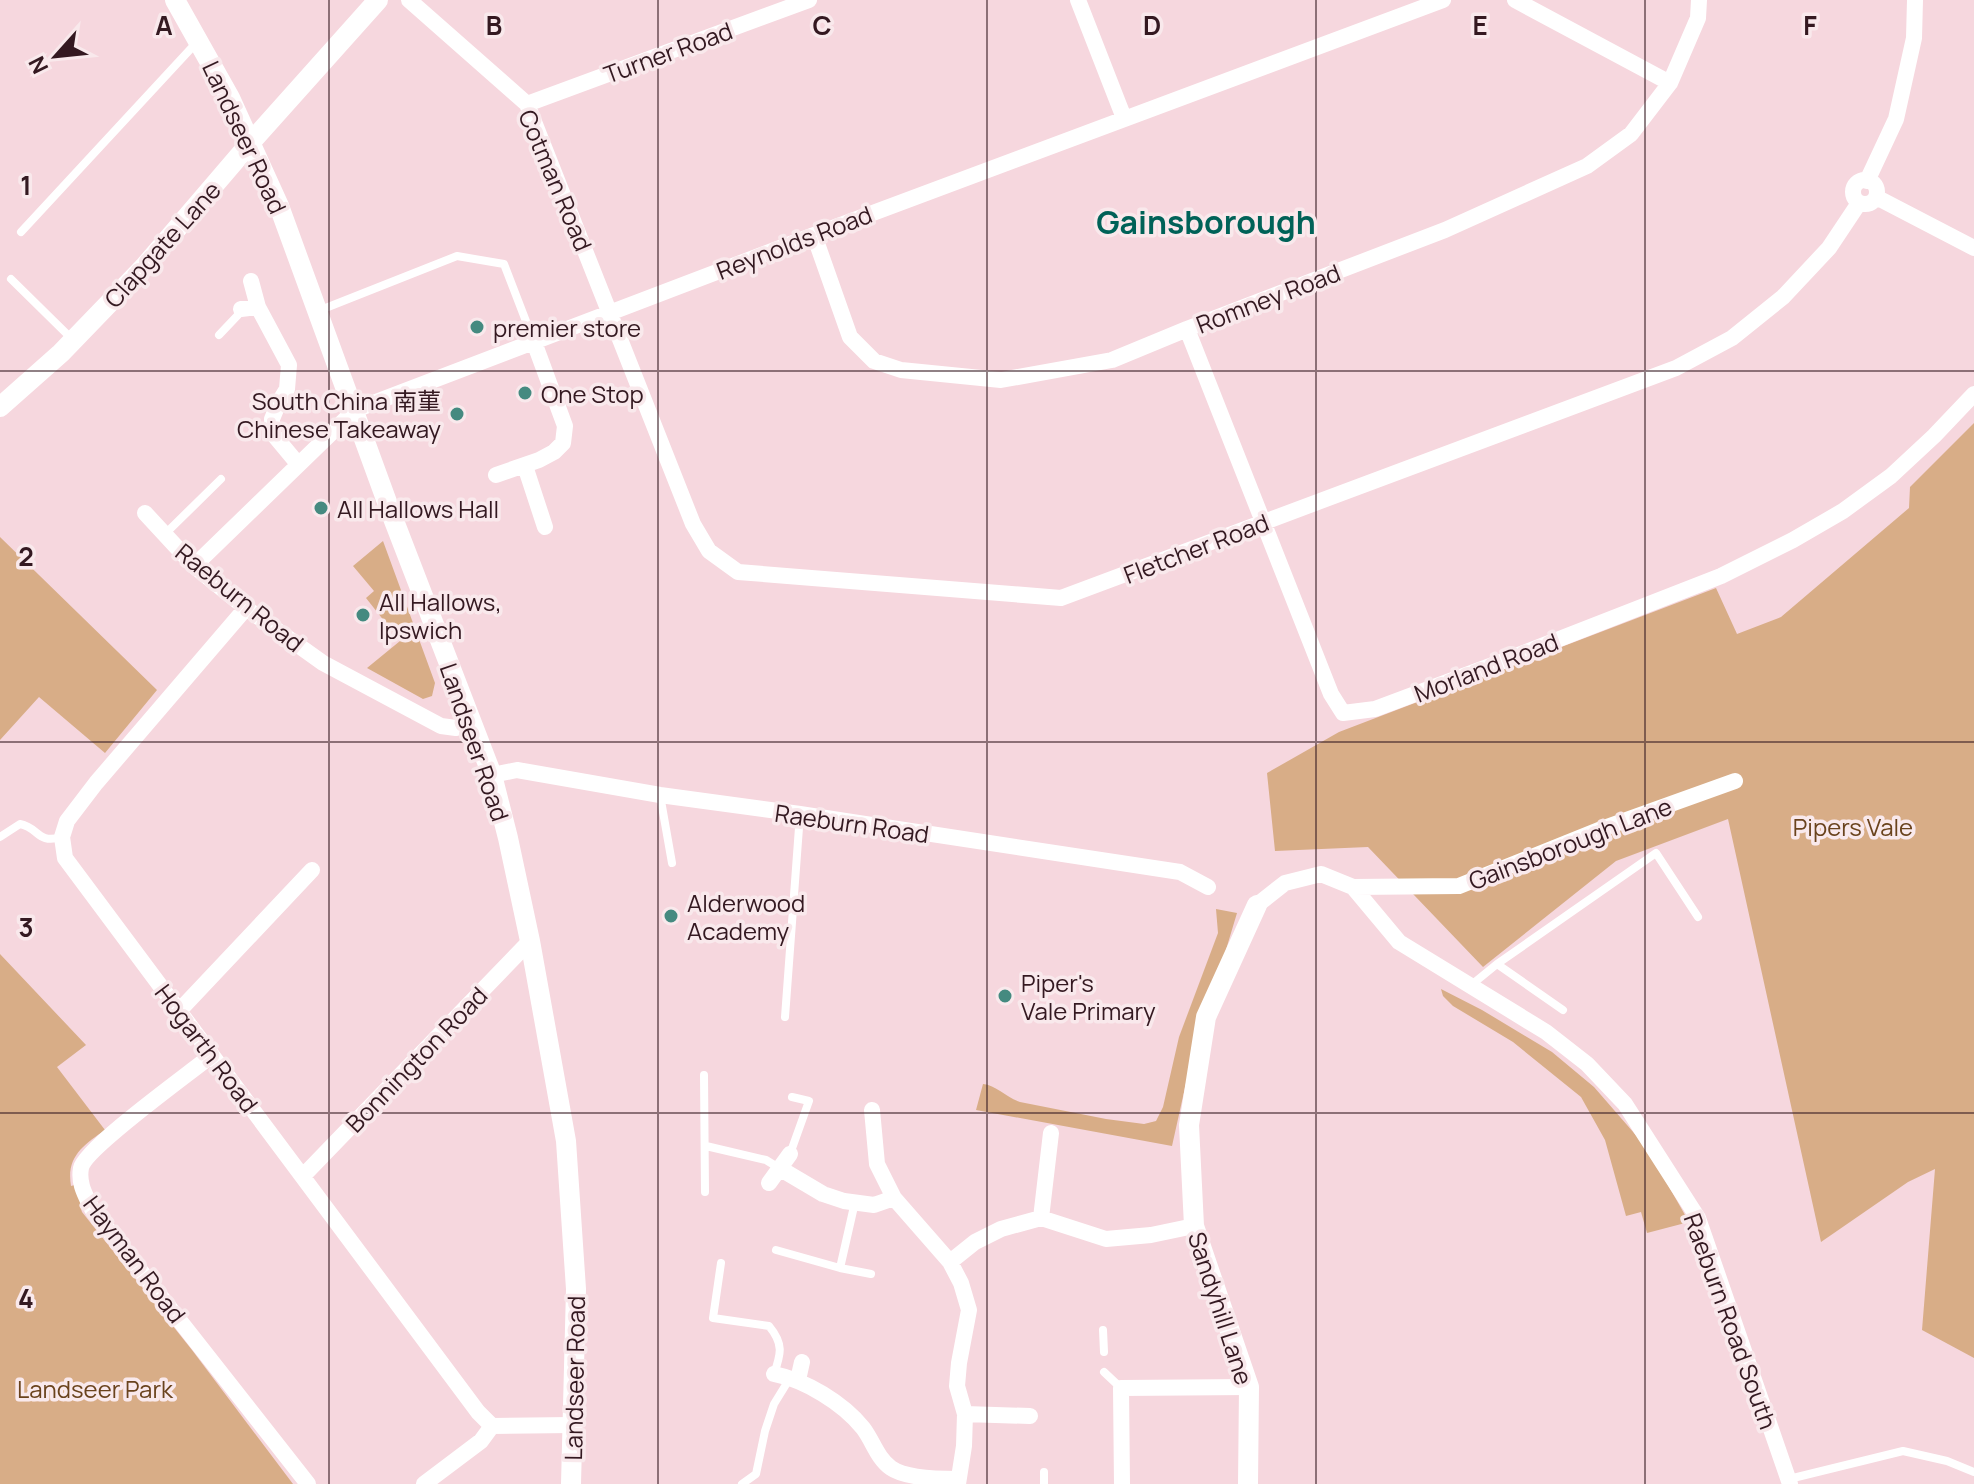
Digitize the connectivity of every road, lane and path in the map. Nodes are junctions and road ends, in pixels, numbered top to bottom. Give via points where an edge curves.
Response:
1 (175, 0) edge
2 (378, 0) edge
3 (409, 0) edge
4 (809, 0) edge
5 (1078, 0) edge
6 (1443, 0) edge
7 (1515, 0) edge
8 (1699, 0) edge
9 (1915, 0) edge
10 (199, 39) junction
11 (1670, 83) junction
12 (527, 104) junction
13 (1124, 118) junction
14 (251, 142) junction
15 (1867, 181) junction
16 (1876, 197) junction
17 (1859, 203) junction
18 (21, 232) dead end
19 (814, 235) junction
20 (1974, 248) edge
21 (11, 279) dead end
22 (251, 281) dead end
23 (249, 308) junction
24 (317, 312) junction
25 (610, 312) junction
26 (1187, 329) junction
27 (219, 335) dead end
28 (73, 341) junction
29 (534, 342) junction
30 (1974, 394) edge
31 (0, 407) edge
32 (355, 410) junction
33 (298, 464) junction
34 (525, 466) junction
35 (496, 475) dead end
36 (221, 479) dead end
37 (145, 513) dead end
38 (1264, 522) junction
39 (545, 527) dead end
40 (165, 534) junction
41 (194, 566) junction
42 (246, 608) junction
43 (472, 724) junction
44 (492, 775) junction
45 (1735, 781) dead end
46 (660, 795) junction
47 (800, 814) junction
48 (0, 837) edge
49 (62, 837) junction
50 (672, 863) dead end
51 (312, 870) dead end
52 (1208, 887) dead end
53 (1353, 887) junction
54 (1257, 905) joint
55 (1698, 917) dead end
56 (530, 941) junction
57 (1497, 964) junction
58 (1469, 986) junction
59 (1563, 1010) dead end
60 (179, 1011) junction
61 (785, 1017) dead end
62 (212, 1055) junction
63 (704, 1075) dead end
64 (792, 1097) dead end
65 (872, 1110) dead end
66 (1051, 1133) dead end
67 (706, 1146) junction
68 (784, 1161) junction
69 (303, 1176) junction
70 (769, 1183) dead end
71 (705, 1192) dead end
72 (894, 1198) junction
73 (855, 1202) junction
74 (1041, 1218) junction
75 (1194, 1226) junction
76 (776, 1250) dead end
77 (950, 1262) junction
78 (721, 1263) dead end
79 (840, 1268) junction
80 (871, 1274) dead end
81 (1103, 1330) dead end
82 (1104, 1352) dead end
83 (802, 1362) dead end
84 (1104, 1372) dead end
85 (787, 1377) junction
86 (1249, 1387) junction
87 (1121, 1388) junction
88 (965, 1414) junction
89 (1030, 1416) dead end
90 (572, 1425) junction
91 (492, 1426) junction
92 (1044, 1472) dead end
93 (1974, 1472) edge
94 (958, 1482) edge
95 (1789, 1482) edge
96 (308, 1484) edge
97 (424, 1484) edge
98 (571, 1484) edge
99 (742, 1484) edge
100 (1044, 1484) edge
101 (1122, 1484) edge
102 (1248, 1484) edge

1 - 10 street, Landseer Road
2 - 14 street, Clapgate Lane
3 - 12 street, Cotman Road
4 - 12 street, Turner Road
5 - 13 street
6 - 13 street, Reynolds Road
7 - 11 street
8 - 11 street, Romney Road via 1698,18
9 - 15 street via 1914,38 1896,119
10 - 14 street, Landseer Road
10 - 18 lane
11 - 26 street, Romney Road via 1631,134 1587,166 1445,230
12 - 25 street, Cotman Road
13 - 19 street, Reynolds Road
14 - 24 street, Landseer Road
14 - 28 street, Clapgate Lane
15 - 16 street via 1876,187
15 - 17 street via 1854,188
16 - 17 street via 1869,204
16 - 20 street
17 - 38 street, Fletcher Road via 1829,248 1783,297 1718,346 1676,368
19 - 25 street, Reynolds Road
19 - 26 street, Romney Road via 850,337 874,361 901,370 1001,380 1112,360
21 - 28 lane
22 - 23 street
23 - 27 lane
23 - 33 street via 289,365 287,389 272,419 273,434
24 - 29 lane via 457,256 504,264
24 - 32 street, Landseer Road
25 - 29 street, Reynolds Road
25 - 38 street, Fletcher Road via 693,524 709,551 738,572 1061,598
26 - 38 street, Morland Road
28 - 31 street, Clapgate Lane
29 - 32 street, Reynolds Road
29 - 34 street via 565,426 563,443 554,452
30 - 38 street, Morland Road via 1891,476 1793,540 1721,576 1375,709 1343,713 1331,694
32 - 33 street, Reynolds Road
32 - 43 street, Landseer Road
33 - 41 street, Reynolds Road
34 - 35 street
34 - 39 street
36 - 40 lane
37 - 40 street, Raeburn Road
40 - 41 street, Raeburn Road
41 - 42 street, Raeburn Road
42 - 43 street, Raeburn Road via 323,663 441,726
42 - 49 street via 96,783 67,821
43 - 44 street, Landseer Road
44 - 46 street, Raeburn Road via 517,770
44 - 56 street, Landseer Road
45 - 53 street, Gainsborough Lane via 1459,886
46 - 47 street, Raeburn Road
46 - 50 lane
47 - 52 street, Raeburn Road via 1180,872
47 - 61 lane
48 - 49 lane via 25,824 41,837
49 - 60 street, Hogarth Road via 65,858
51 - 60 street
53 - 54 street via 1321,874 1285,883
53 - 58 street, Raeburn Road South via 1399,942
54 - 75 street, Sandyhill Lane via 1206,1017 1189,1125
55 - 57 lane via 1656,853
56 - 69 street, Bonnington Road
56 - 90 street, Landseer Road via 566,1141 576,1289
57 - 58 lane
57 - 59 lane
58 - 95 street, Raeburn Road South via 1556,1040 1625,1104 1698,1218
60 - 62 street, Hogarth Road
62 - 69 street, Hogarth Road
62 - 96 street, Hayman Road via 103,1140 81,1165 80,1184 92,1209
63 - 67 lane
64 - 68 lane via 809,1101
65 - 72 street via 877,1164
66 - 74 street
67 - 68 lane
67 - 71 lane
68 - 70 street
68 - 73 street via 823,1194
69 - 91 street, Hogarth Road
72 - 73 street via 874,1205
72 - 77 street
73 - 79 lane
74 - 75 street via 1106,1239
74 - 77 street via 1001,1229
75 - 86 street, Sandyhill Lane
76 - 79 lane
77 - 88 street via 969,1310 957,1386
78 - 85 lane via 713,1318 769,1326 777,1336
79 - 80 lane
81 - 82 lane
83 - 85 street
84 - 87 lane
85 - 94 street via 848,1412 892,1469
85 - 99 lane via 765,1431 756,1474
86 - 87 street
86 - 102 street, Sandyhill Lane
87 - 101 street
88 - 89 street
88 - 94 street
90 - 91 street
90 - 98 street, Landseer Road
91 - 97 street via 481,1441
92 - 100 lane
93 - 95 lane via 1903,1451

